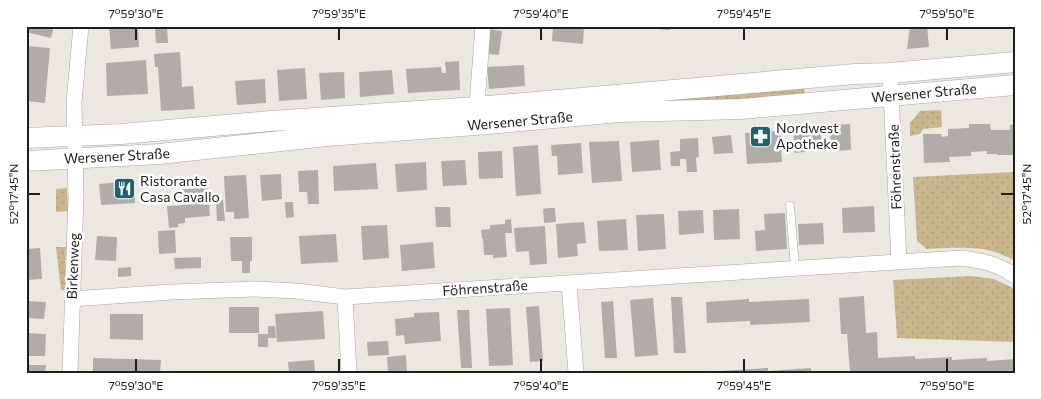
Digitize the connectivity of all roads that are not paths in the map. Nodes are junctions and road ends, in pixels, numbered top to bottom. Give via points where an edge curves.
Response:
1 (81, 26) edge
2 (483, 26) edge
3 (1015, 62) edge
4 (890, 74) junction
5 (1015, 85) edge
6 (892, 95) junction
7 (476, 116) junction
8 (74, 136) junction
9 (26, 138) edge
10 (75, 158) junction
11 (26, 161) edge
12 (790, 206) dead end
13 (899, 262) junction
14 (795, 268) junction
15 (1015, 276) edge
16 (569, 283) junction
17 (345, 297) junction
18 (72, 299) junction
19 (70, 373) edge
20 (349, 373) edge
21 (576, 373) edge

1 - 8 street, Birkenweg
2 - 7 street
3 - 4 main road, Wersener Straße
4 - 6 street, Föhrenstraße
4 - 7 main road, Wersener Straße via 855,74
5 - 6 main road, Wersener Straße
6 - 7 main road, Wersener Straße via 741,108
6 - 13 street, Föhrenstraße
7 - 8 main road, Wersener Straße via 262,122
7 - 10 main road, Wersener Straße via 159,154
8 - 9 main road, Wersener Straße
8 - 10 street, Birkenweg
10 - 11 main road, Wersener Straße
10 - 18 street, Birkenweg
12 - 14 lane
13 - 14 street, Föhrenstraße
13 - 15 street, Föhrenstraße via 961,258 984,261
14 - 16 street, Föhrenstraße
16 - 17 street, Föhrenstraße
16 - 21 street
17 - 18 street, Föhrenstraße via 255,289
17 - 20 street
18 - 19 street, Birkenweg

